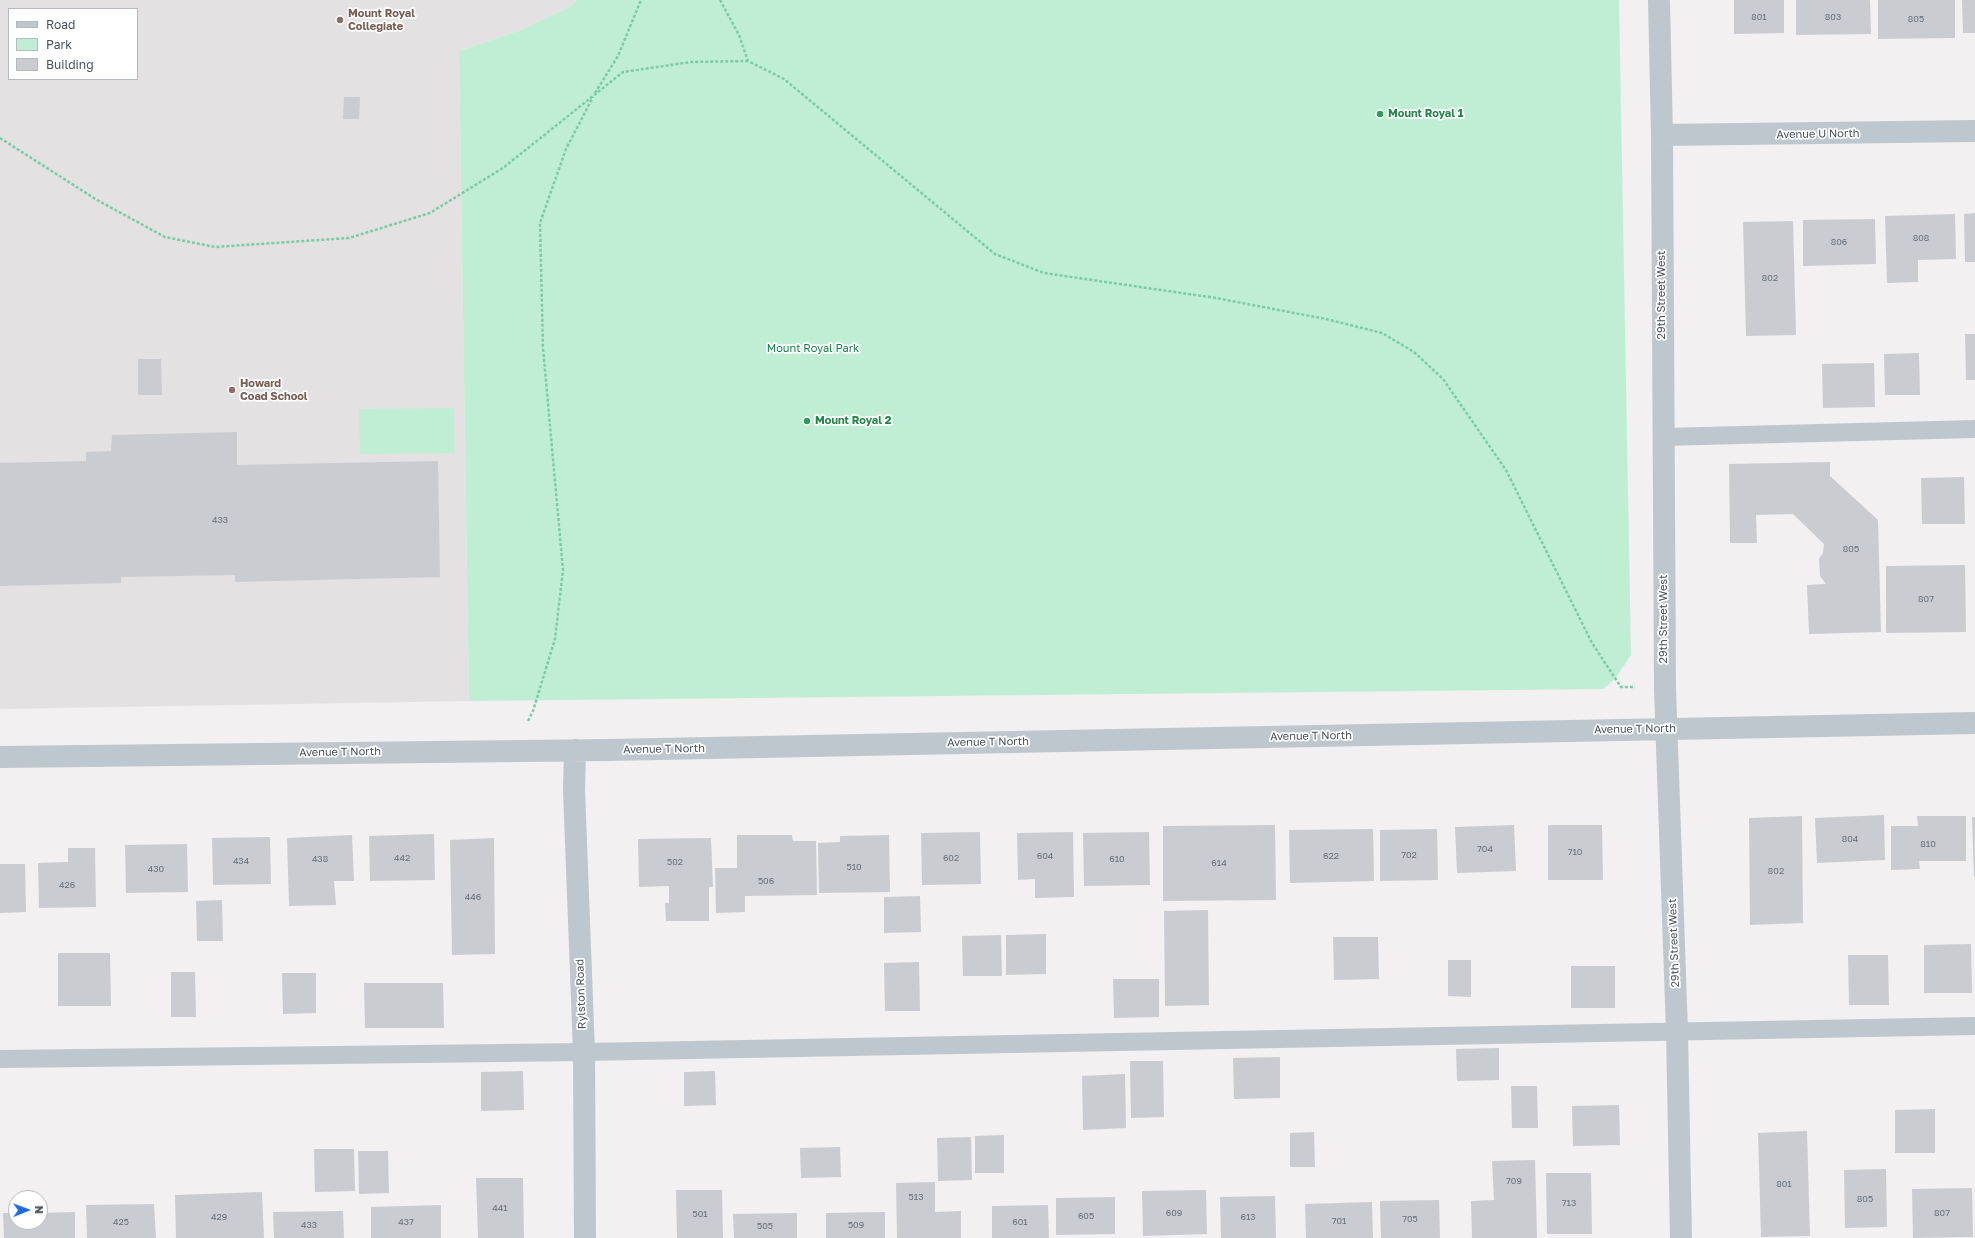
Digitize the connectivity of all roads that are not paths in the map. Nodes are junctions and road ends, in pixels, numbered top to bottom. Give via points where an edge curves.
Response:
1 (1659, 0) edge
2 (1975, 131) edge
3 (1662, 136) junction
4 (1975, 429) edge
5 (1663, 437) junction
6 (1975, 722) edge
7 (1666, 729) junction
8 (575, 750) junction
9 (0, 757) edge
10 (1975, 1026) edge
11 (1677, 1032) junction
12 (584, 1052) junction
13 (0, 1059) edge
14 (585, 1238) edge
15 (1680, 1238) edge

1 - 3 street, 29th Street West
2 - 3 street, Avenue U North
3 - 5 street, 29th Street West
4 - 5 lane
5 - 7 street, 29th Street West
6 - 7 street, Avenue T North
7 - 8 street, Avenue T North
7 - 11 street, 29th Street West
8 - 9 street, Avenue T North
8 - 12 street, Rylston Road via 574,790
10 - 11 lane
11 - 12 lane
11 - 15 street, 29th Street West
12 - 13 lane
12 - 14 street, Rylston Road

